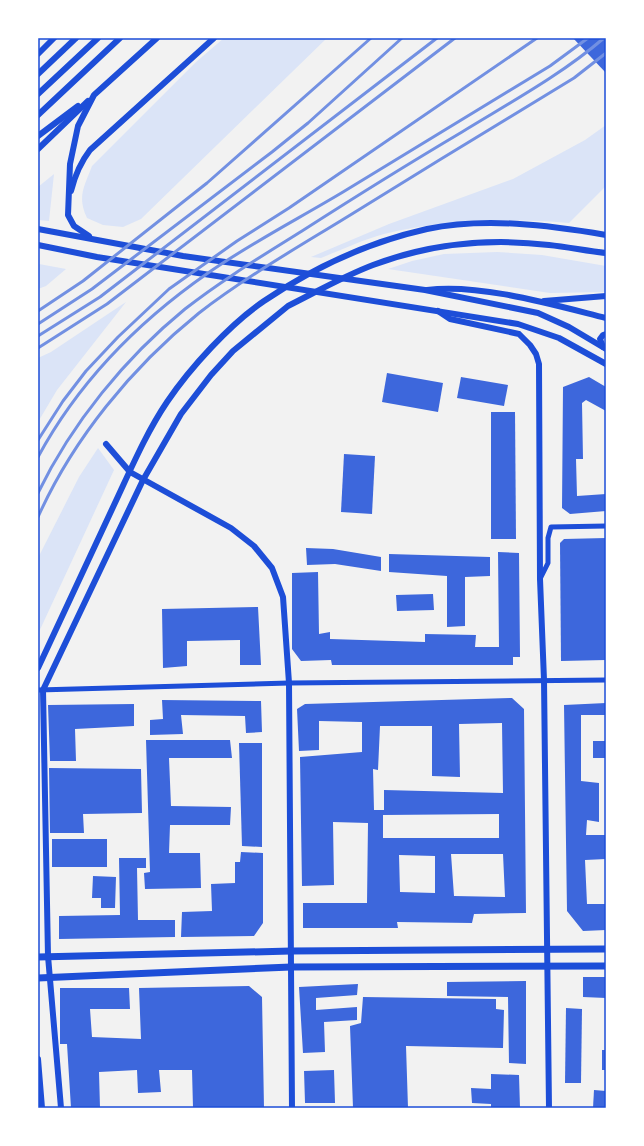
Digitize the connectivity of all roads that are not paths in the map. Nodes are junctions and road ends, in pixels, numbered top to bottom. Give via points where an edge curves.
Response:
1 (54, 38) edge
2 (76, 38) edge
3 (98, 38) edge
4 (120, 38) edge
5 (157, 38) edge
6 (214, 38) edge
7 (39, 52) edge
8 (38, 74) edge
9 (38, 94) edge
10 (94, 96) junction
11 (38, 115) edge
12 (38, 136) edge
13 (38, 150) edge
14 (68, 203) junction
15 (38, 229) edge
16 (606, 235) edge
17 (98, 240) junction
18 (38, 245) edge
19 (606, 253) edge
20 (425, 290) junction
21 (606, 296) edge
22 (537, 301) junction
23 (438, 312) junction
24 (606, 318) edge
25 (606, 334) edge
26 (604, 348) edge
27 (606, 364) edge
28 (106, 444) dead end
29 (130, 472) junction
30 (143, 480) junction
31 (606, 526) edge
32 (540, 579) junction
33 (38, 668) edge
34 (544, 680) junction
35 (606, 680) edge
36 (38, 683) edge
37 (288, 683) junction
38 (40, 690) edge
39 (606, 948) edge
40 (547, 950) junction
41 (291, 951) junction
42 (48, 956) junction
43 (38, 957) edge
44 (606, 966) edge
45 (291, 967) junction
46 (547, 967) junction
47 (38, 978) edge
48 (50, 978) junction
49 (38, 1059) edge
50 (42, 1108) edge
51 (61, 1108) edge
52 (292, 1108) edge
53 (549, 1108) edge

1 - 7 main road
2 - 8 main road
3 - 9 main road
4 - 11 main road
5 - 10 main road
6 - 14 main road via 90,150 77,171
10 - 12 main road
10 - 13 main road
10 - 14 main road via 78,126 73,143
14 - 17 main road via 68,215 74,226 80,232
15 - 17 main road
16 - 29 main road via 525,224 460,225 428,229 376,244 333,261 263,302 194,366 158,416
17 - 20 main road via 183,256
18 - 23 main road via 97,257
19 - 30 main road via 525,243 492,242 422,250 372,265 288,306 232,351 210,375 181,414
20 - 22 main road via 457,289
20 - 26 main road via 538,313 569,327
21 - 22 main road
22 - 24 main road
23 - 27 main road via 518,324 559,338
23 - 32 main road via 450,319 519,334 536,354 539,364
25 - 26 main road via 600,339
28 - 29 main road
29 - 30 main road
29 - 33 main road
30 - 37 main road via 231,528 264,556 272,568 283,597
30 - 38 main road
31 - 32 street via 551,527 548,538 548,563
32 - 34 main road
34 - 35 street
34 - 37 street
34 - 40 main road
36 - 38 main road
37 - 38 street
37 - 41 main road
38 - 42 main road
39 - 40 highway
40 - 41 highway
40 - 46 main road
41 - 42 highway
41 - 45 main road
42 - 43 highway
42 - 48 main road
44 - 46 highway
45 - 46 highway
45 - 48 highway
45 - 52 main road
46 - 53 main road
47 - 48 highway
48 - 51 main road
49 - 50 main road

